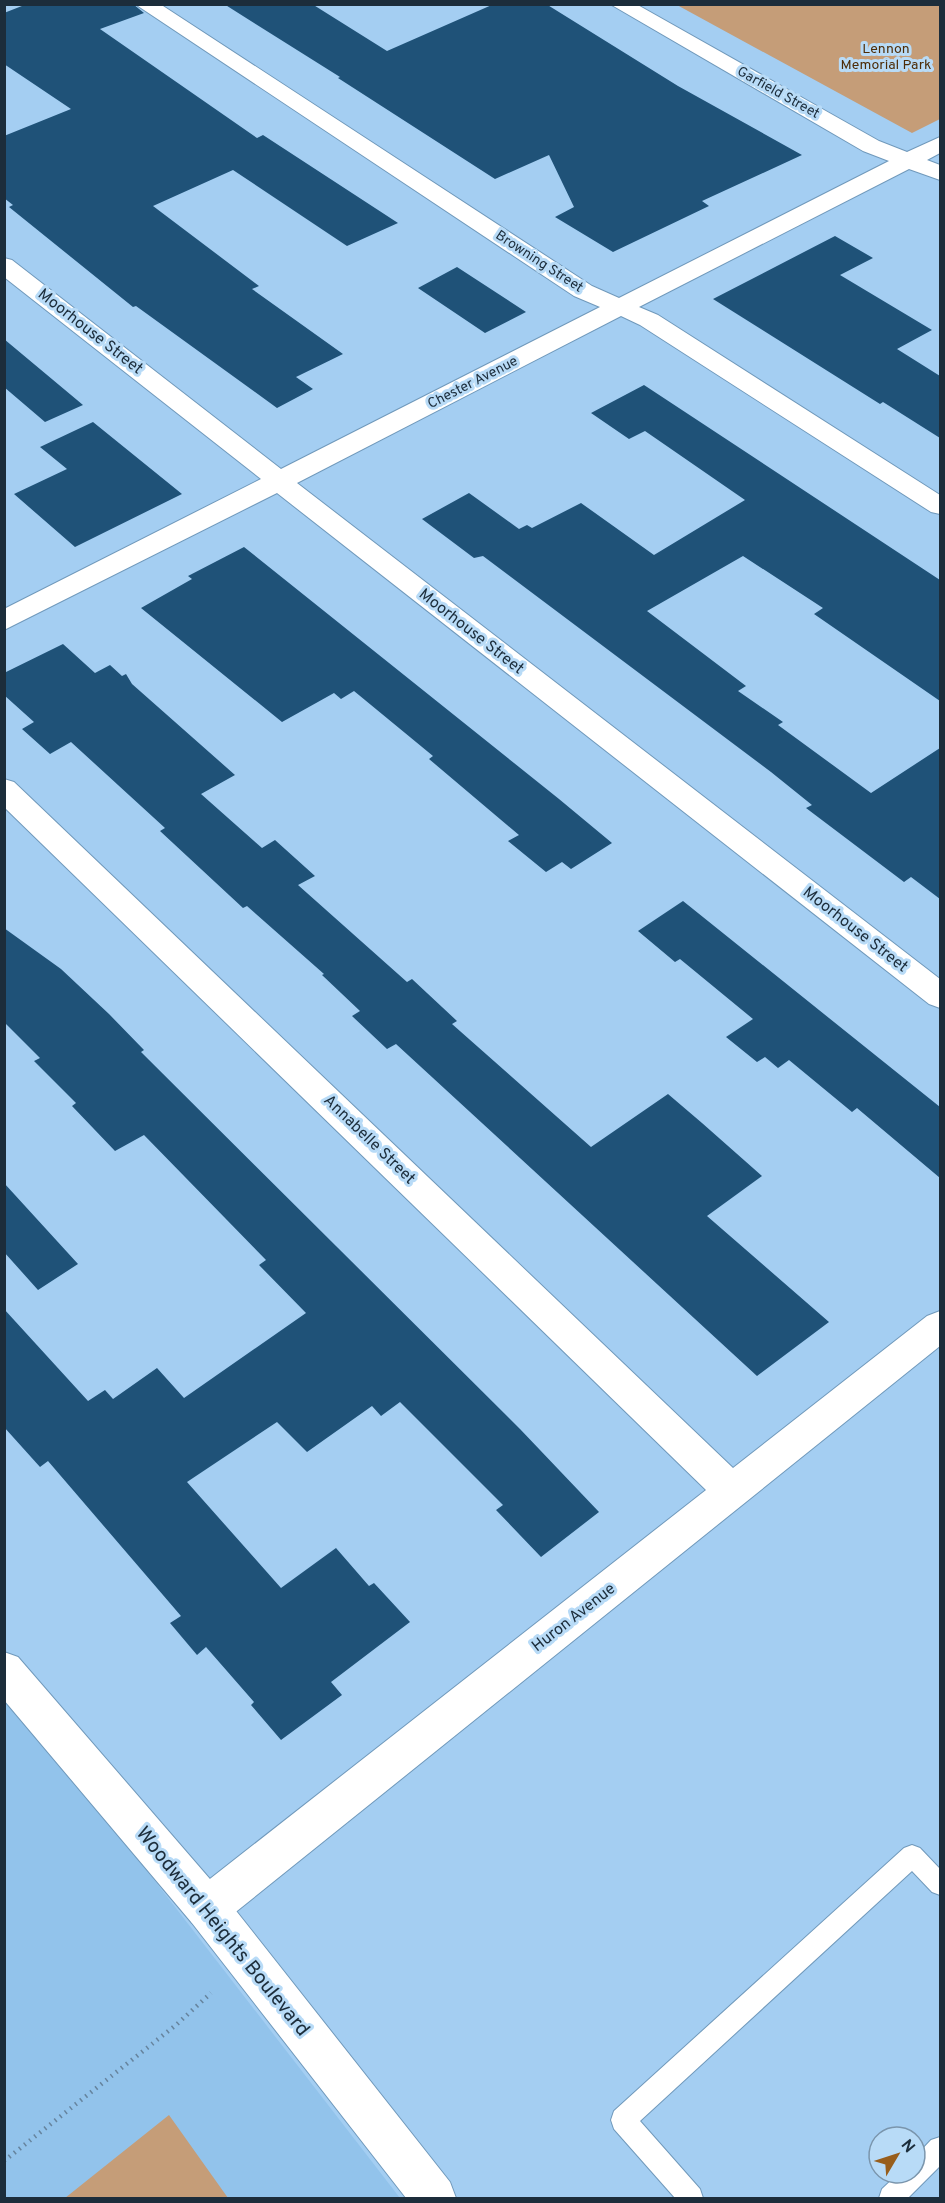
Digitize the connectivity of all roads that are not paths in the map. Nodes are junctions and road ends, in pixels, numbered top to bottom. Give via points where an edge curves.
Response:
1 (145, 4) edge
2 (620, 4) edge
3 (940, 144) edge
4 (909, 160) junction
5 (940, 173) edge
6 (4, 265) edge
7 (619, 309) junction
8 (279, 481) junction
9 (940, 506) edge
10 (4, 621) edge
11 (4, 789) edge
12 (940, 996) edge
13 (940, 1326) edge
14 (733, 1492) junction
15 (4, 1670) edge
16 (940, 1884) edge
17 (207, 1908) junction
18 (940, 2149) edge
19 (434, 2199) edge
20 (691, 2199) edge
21 (891, 2199) edge

1 - 7 street, Browning Street via 573,284
2 - 4 street, Garfield Street via 871,146
3 - 4 street, Chester Avenue
4 - 5 street, Garfield Street
4 - 7 street, Chester Avenue
6 - 8 street, Moorhouse Street
7 - 8 street, Chester Avenue
7 - 9 street, Browning Street via 658,326
8 - 10 street, Chester Avenue
8 - 12 street, Moorhouse Street
11 - 14 street, Annabelle Street
13 - 14 street, Huron Avenue
14 - 17 street, Huron Avenue
15 - 17 street, Woodward Heights Boulevard
16 - 20 lane via 912,1856 624,2120
17 - 19 street, Woodward Heights Boulevard
18 - 21 lane

